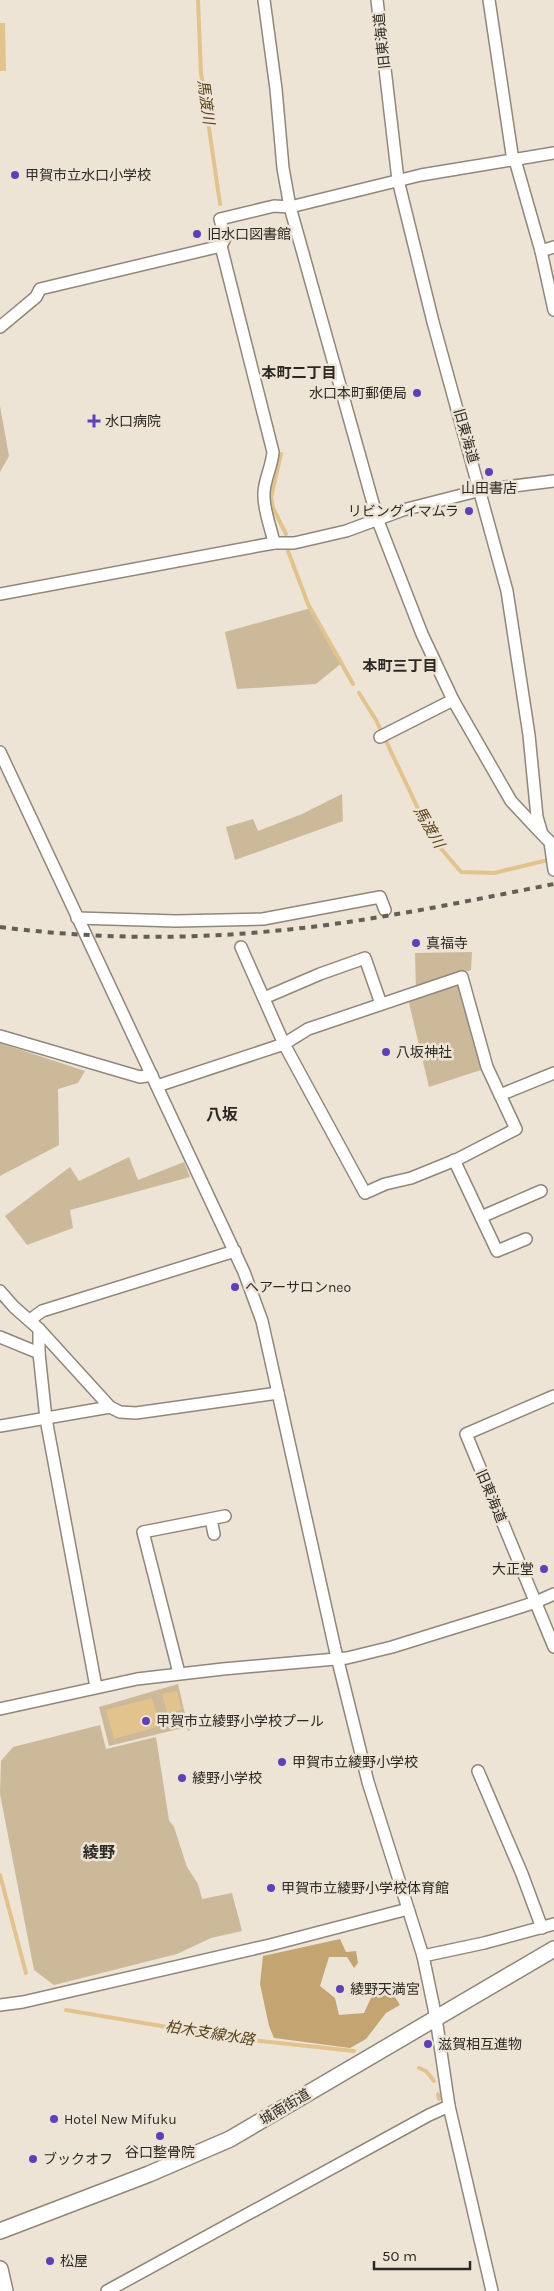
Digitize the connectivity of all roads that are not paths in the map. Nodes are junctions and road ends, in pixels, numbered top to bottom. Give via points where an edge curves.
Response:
1 (264, 0) edge
2 (377, 0) edge
3 (490, 0) edge
4 (554, 153) edge
5 (514, 161) junction
6 (398, 180) junction
7 (290, 206) junction
8 (221, 246) junction
9 (554, 247) edge
10 (541, 251) junction
11 (554, 310) edge
12 (0, 326) edge
13 (554, 481) edge
14 (481, 490) junction
15 (378, 521) junction
16 (274, 543) junction
17 (0, 594) edge
18 (454, 700) junction
19 (382, 736) dead end
20 (0, 752) edge
21 (549, 836) edge
22 (553, 862) edge
23 (385, 910) dead end
24 (77, 918) junction
25 (241, 947) dead end
26 (264, 998) junction
27 (381, 1004) junction
28 (0, 1036) edge
29 (284, 1044) junction
30 (554, 1073) edge
31 (152, 1075) junction
32 (157, 1086) junction
33 (500, 1095) junction
34 (454, 1160) junction
35 (541, 1191) dead end
36 (481, 1217) junction
37 (526, 1239) dead end
38 (235, 1251) junction
39 (0, 1291) edge
40 (30, 1320) junction
41 (39, 1329) junction
42 (0, 1337) edge
43 (39, 1353) junction
44 (278, 1393) junction
45 (554, 1396) edge
46 (110, 1408) junction
47 (46, 1419) junction
48 (0, 1426) edge
49 (225, 1516) dead end
50 (211, 1519) junction
51 (214, 1534) dead end
52 (554, 1594) edge
53 (536, 1602) junction
54 (554, 1647) edge
55 (338, 1658) junction
56 (179, 1674) junction
57 (96, 1687) junction
58 (0, 1709) edge
59 (478, 1771) dead end
60 (408, 1909) junction
61 (554, 1924) edge
62 (542, 1928) junction
63 (554, 1949) edge
64 (423, 1956) junction
65 (0, 2005) edge
66 (436, 2018) junction
67 (449, 2106) junction
68 (0, 2231) edge
69 (0, 2269) edge
70 (5, 2291) edge
71 (107, 2291) edge
72 (492, 2291) edge

1 - 7 street via 282,168
2 - 6 street, 旧東海道
3 - 5 street
4 - 5 street
5 - 6 street
5 - 10 street
6 - 7 street
6 - 14 street, 旧東海道 via 433,322
7 - 8 street via 274,206 220,218 224,238
7 - 15 street
8 - 12 street via 40,289 36,297
8 - 16 street via 273,452 264,504
9 - 10 street
10 - 11 street
13 - 14 street
14 - 15 street via 403,510
14 - 21 street, 旧東海道 via 507,591 529,735 537,816
15 - 16 street via 294,543
15 - 18 street via 422,634
16 - 17 street
18 - 19 street
18 - 21 street via 511,801
20 - 24 street
21 - 22 street, 旧東海道
23 - 24 street via 380,897 263,919 176,922
24 - 31 street
25 - 26 street
26 - 27 street via 365,958
26 - 29 street
27 - 29 street via 308,1029
27 - 33 street via 462,977 487,1067
28 - 31 street via 140,1077
29 - 32 street
29 - 34 street via 365,1193
30 - 33 street
31 - 32 street
32 - 38 street
33 - 34 street via 516,1130
34 - 36 street
35 - 36 street
36 - 37 street via 497,1251
38 - 40 street via 42,1311
38 - 44 street via 262,1321
39 - 40 street
40 - 41 street
41 - 43 street
41 - 46 street
42 - 43 street
43 - 47 street
44 - 46 street via 136,1413
44 - 55 street
45 - 53 street, 旧東海道 via 466,1434
46 - 47 street
47 - 48 street
47 - 57 street
49 - 50 street
50 - 51 street
50 - 56 street via 143,1532
52 - 53 street
53 - 54 street, 旧東海道
53 - 55 street via 392,1647
55 - 56 street
55 - 60 street via 372,1796
56 - 57 street
57 - 58 street
59 - 62 street
60 - 64 street
60 - 65 street via 270,1945
61 - 62 street
62 - 64 street
63 - 66 street, 城南街道
64 - 66 street
66 - 67 street
66 - 68 street, 城南街道 via 230,2139 150,2174
67 - 71 street
67 - 72 street
69 - 70 street

